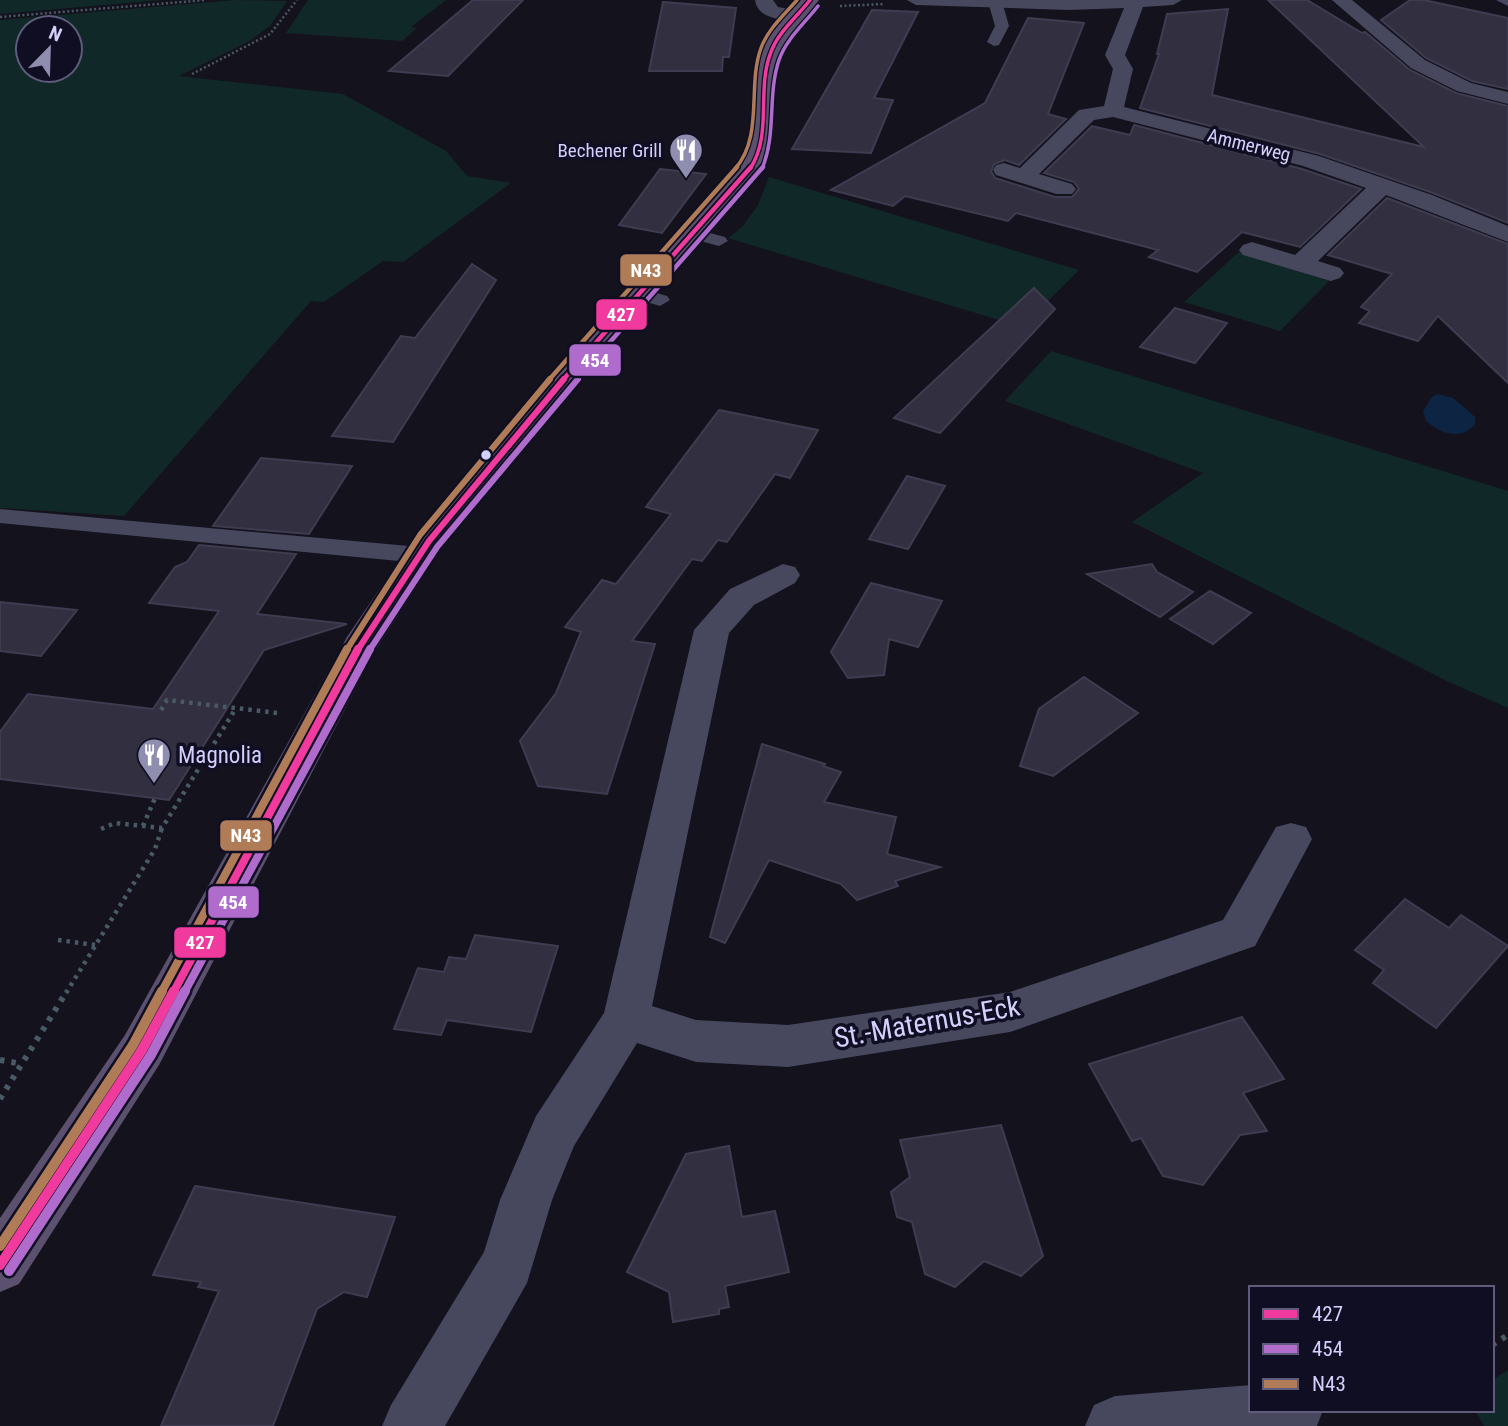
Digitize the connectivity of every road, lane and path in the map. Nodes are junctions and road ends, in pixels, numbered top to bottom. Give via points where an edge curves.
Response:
1 (206, 0) edge
2 (297, 0) edge
3 (764, 0) edge
4 (858, 0) edge
5 (920, 0) edge
6 (1171, 0) edge
7 (1341, 0) edge
8 (951, 1) edge
9 (855, 4) dead end
10 (1135, 4) junction
11 (996, 5) junction
12 (805, 8) edge
13 (0, 17) edge
14 (994, 42) dead end
15 (192, 74) dead end
16 (1508, 98) edge
17 (1114, 111) junction
18 (1382, 185) junction
19 (1064, 189) dead end
20 (1508, 235) edge
21 (1252, 250) dead end
22 (1300, 264) junction
23 (1331, 273) dead end
24 (0, 516) edge
25 (420, 555) junction
26 (783, 575) dead end
27 (236, 708) junction
28 (161, 710) dead end
29 (283, 713) dead end
30 (155, 798) dead end
31 (143, 826) junction
32 (162, 828) junction
33 (101, 829) dead end
34 (1290, 839) dead end
35 (58, 940) dead end
36 (95, 945) junction
37 (626, 1019) junction
38 (0, 1060) edge
39 (22, 1064) junction
40 (0, 1099) edge
41 (0, 1265) edge
42 (1272, 1412) edge
43 (412, 1426) edge
44 (1115, 1426) edge

1 - 13 path
2 - 15 path via 270,34
3 - 12 street via 773,12
4 - 9 path
5 - 8 street
6 - 10 street
7 - 16 street via 1418,64 1464,87
8 - 11 street
10 - 11 street
10 - 17 street via 1115,55 1123,69
11 - 14 lane via 1002,26
12 - 25 main road via 771,53 767,128 761,151 707,238 503,448
17 - 18 street, Ammerweg via 1311,161
17 - 19 street via 1087,115 1013,172
18 - 20 street, Ammerweg
18 - 22 street
21 - 22 street
22 - 23 street
24 - 25 lane
25 - 41 main road via 340,682 142,1050
26 - 37 street via 742,597 712,631
27 - 28 path via 167,700
27 - 29 path
27 - 32 path
30 - 31 path
31 - 32 path
31 - 33 path via 115,823
32 - 36 path via 155,849
34 - 37 street, St.-Maternus-Eck via 1239,933 1010,1012 788,1046 696,1041
35 - 36 path
36 - 39 path
37 - 43 street via 554,1133 526,1200 508,1264
38 - 39 path
39 - 40 path
42 - 44 street

